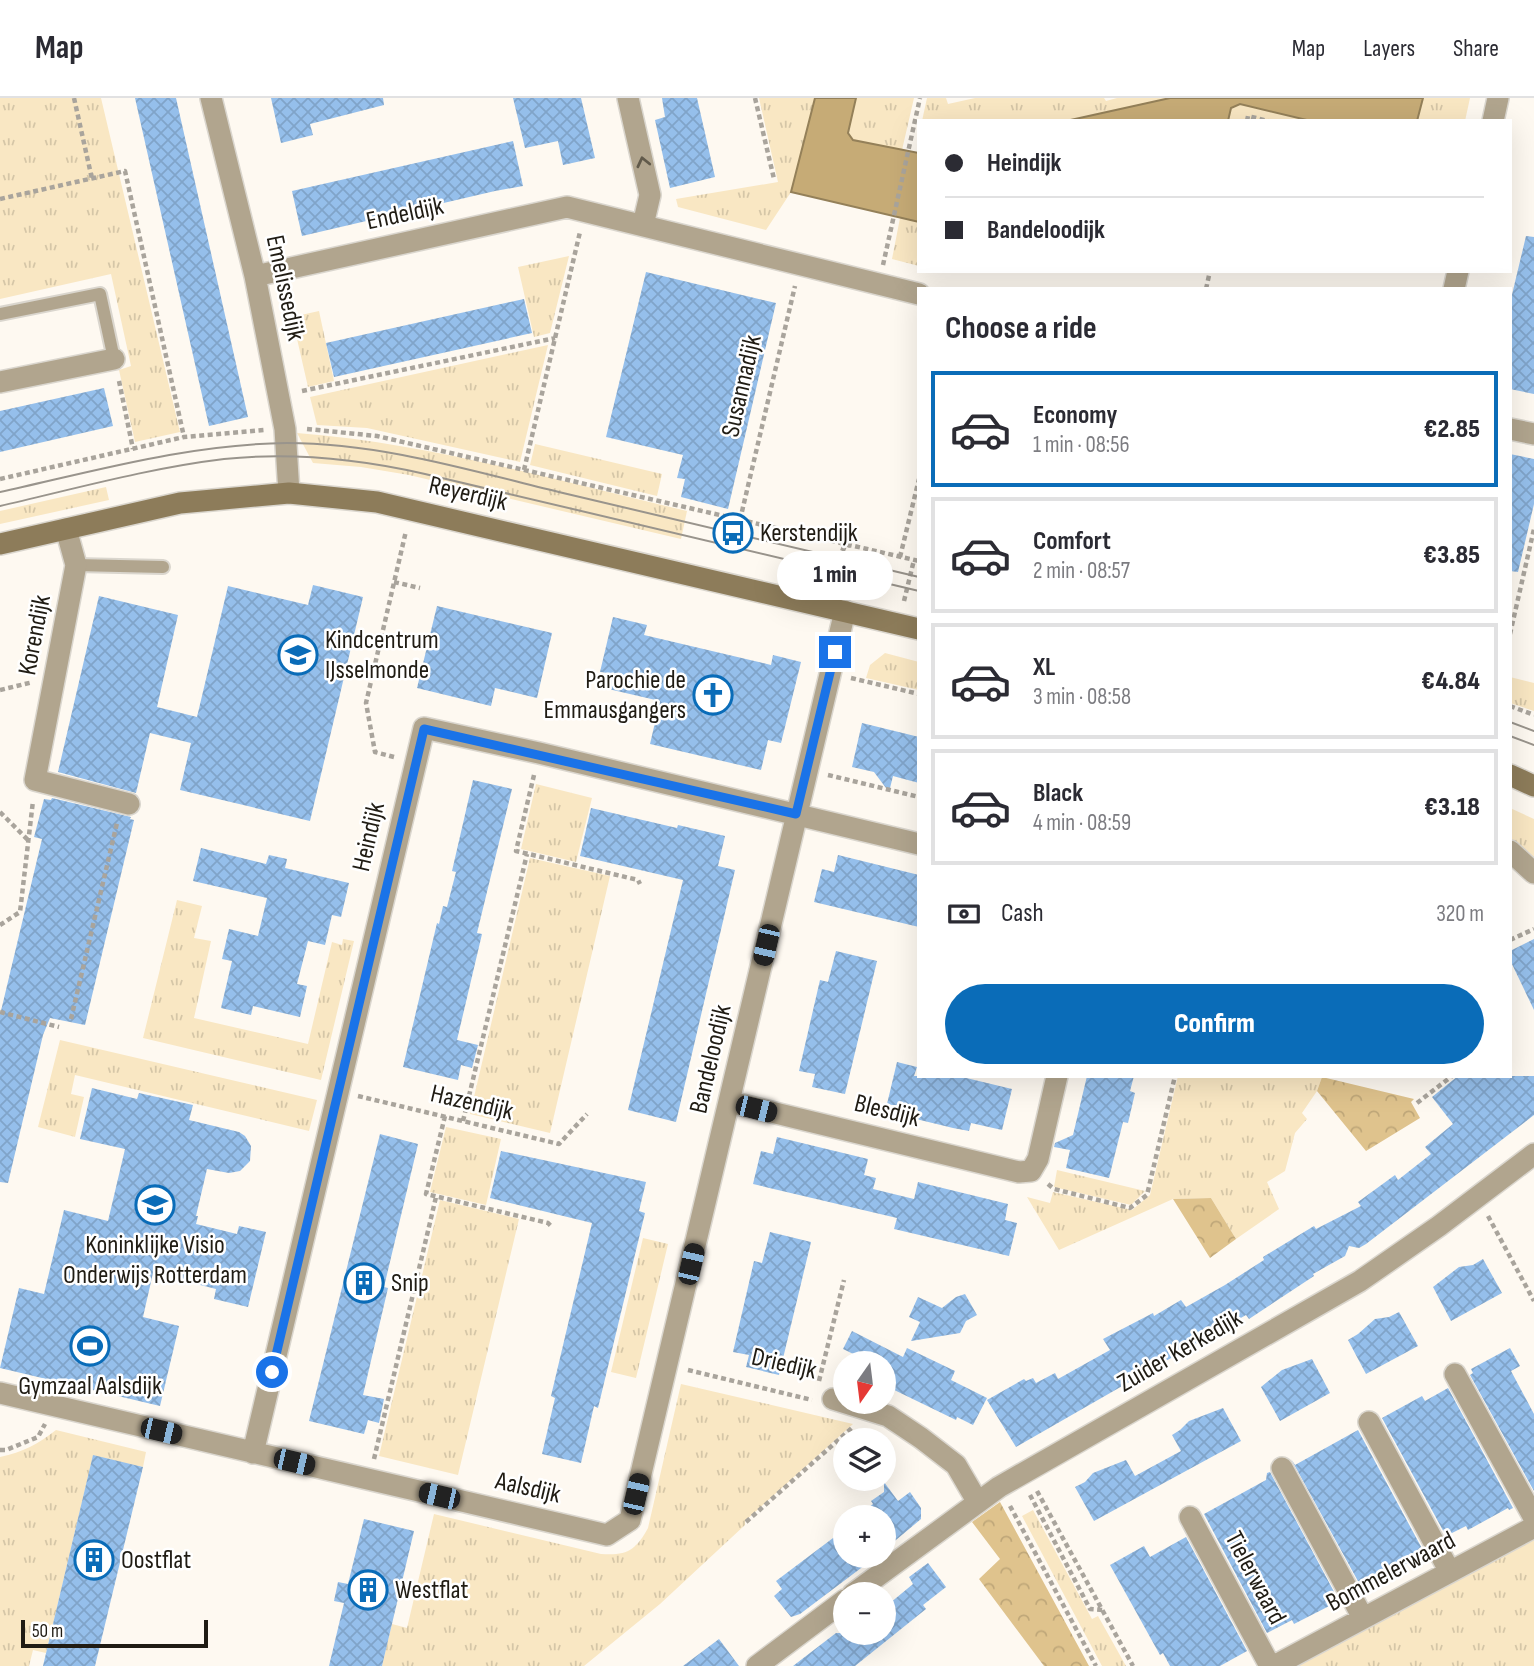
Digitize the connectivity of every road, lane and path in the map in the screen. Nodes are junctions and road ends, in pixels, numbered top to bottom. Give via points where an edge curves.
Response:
1 (74, 98) edge
2 (211, 98) edge
3 (628, 98) edge
4 (755, 98) edge
5 (919, 98) edge
6 (1499, 98) edge
7 (1494, 119) edge
8 (92, 179) junction
9 (774, 179) dead end
10 (0, 200) edge
11 (576, 209) junction
12 (643, 226) junction
13 (800, 265) junction
14 (255, 276) junction
15 (879, 284) junction
16 (917, 294) edge
17 (0, 314) edge
18 (555, 338) junction
19 (114, 359) junction
20 (0, 382) edge
21 (302, 391) dead end
22 (285, 429) junction
23 (1512, 430) edge
24 (1534, 435) edge
25 (184, 437) junction
26 (134, 449) junction
27 (524, 470) junction
28 (0, 479) edge
29 (917, 487) edge
30 (289, 493) junction
31 (411, 509) junction
32 (740, 520) junction
33 (66, 529) junction
34 (1534, 529) edge
35 (0, 544) edge
36 (848, 545) junction
37 (841, 548) dead end
38 (900, 557) junction
39 (916, 561) edge
40 (76, 565) junction
41 (163, 567) dead end
42 (394, 582) junction
43 (420, 588) dead end
44 (904, 601) dead end
45 (845, 611) junction
46 (1512, 625) edge
47 (917, 628) edge
48 (830, 673) junction
49 (917, 694) edge
50 (1512, 707) edge
51 (1534, 715) edge
52 (539, 753) junction
53 (416, 762) junction
54 (807, 770) junction
55 (1512, 776) edge
56 (36, 780) junction
57 (1534, 786) edge
58 (917, 797) edge
59 (126, 803) joint
60 (0, 812) edge
61 (796, 814) junction
62 (28, 840) junction
63 (917, 844) edge
64 (1512, 853) edge
65 (527, 854) junction
66 (1534, 873) edge
67 (640, 884) dead end
68 (0, 925) edge
69 (1534, 929) edge
70 (1512, 939) edge
71 (0, 1012) edge
72 (71, 1019) dead end
73 (59, 1027) dead end
74 (1057, 1078) edge
75 (1175, 1078) edge
76 (1449, 1078) edge
77 (337, 1091) junction
78 (730, 1102) junction
79 (1417, 1103) dead end
80 (587, 1114) dead end
81 (445, 1116) junction
82 (463, 1121) junction
83 (1534, 1154) edge
84 (1031, 1171) junction
85 (1478, 1196) junction
86 (436, 1197) junction
87 (551, 1226) dead end
88 (844, 1280) dead end
89 (1534, 1301) edge
90 (666, 1365) junction
91 (1455, 1374) dead end
92 (0, 1393) edge
93 (825, 1393) junction
94 (833, 1396) edge
95 (56, 1406) junction
96 (860, 1414) edge
97 (882, 1414) edge
98 (1368, 1422) dead end
99 (0, 1450) edge
100 (253, 1453) junction
101 (1282, 1468) dead end
102 (1019, 1476) junction
103 (369, 1480) junction
104 (999, 1487) junction
105 (977, 1501) junction
106 (1045, 1503) dead end
107 (1190, 1517) dead end
108 (1534, 1518) edge
109 (630, 1520) joint
110 (746, 1522) dead end
111 (1534, 1527) edge
112 (1450, 1572) junction
113 (869, 1582) edge
114 (833, 1609) edge
115 (1103, 1610) junction
116 (1363, 1618) junction
117 (757, 1666) edge
118 (1096, 1666) edge
119 (1133, 1666) edge
120 (1272, 1666) edge

1 - 8 path
2 - 14 street, Emelissedijk
12 -> 3 street via 650,195
4 - 9 path
5 - 15 path
6 - 7 street
8 - 10 path
8 - 25 path via 125,171
11 - 12 street
11 - 14 street, Endeldijk
11 - 18 path
12 - 13 street
13 - 15 street
13 - 32 path, Susannadijk
14 - 22 street, Emelissedijk
15 - 16 street
17 - 19 lane via 100,294
18 - 21 path
18 - 27 path
19 - 20 street
19 - 26 path
22 - 25 path
22 - 27 path via 377,436
22 - 30 street, Emelissedijk
23 - 24 street
25 - 26 path
26 - 28 path
27 - 32 path
29 - 38 path
30 - 31 street, Reyerdijk
30 - 33 street, Reyerdijk via 180,503
31 - 42 path
31 - 45 street, Reyerdijk
32 - 36 path
33 - 35 street, Reyerdijk
33 - 40 street, Korendijk
34 - 46 path
36 - 37 path via 846,550
36 - 38 path
38 - 39 path
39 - 44 path
40 - 41 lane
40 - 56 street, Korendijk
42 - 43 path
42 - 53 path via 366,703 375,752
45 - 47 street, Reyerdijk
45 - 48 street, Bandeloodijk
48 - 49 path
48 - 54 street, Bandeloodijk
50 - 51 path
52 - 53 street, Heindijk via 424,729
52 - 61 street, Heindijk
52 - 65 path via 516,851
53 - 77 street, Heindijk
54 - 58 path
54 - 61 street, Bandeloodijk
55 - 57 street
56 - 59 street
56 - 62 path
59 - 72 path
60 - 62 path
61 - 63 street, Heindijk
61 - 78 street, Bandeloodijk
62 - 68 path via 20,912
64 - 66 street
65 - 67 path
65 - 82 path
69 - 70 path
71 - 73 path
74 - 84 street via 1038,1159
75 - 84 path via 1147,1195 1130,1208 1054,1189
76 - 79 path
77 - 81 path, Hazendijk
77 - 100 street, Heindijk
78 - 84 street, Blesdijk via 1019,1172
78 - 90 street, Bandeloodijk
80 - 82 path, Hazendijk via 559,1144
81 - 82 path, Hazendijk
81 - 86 path via 426,1194
83 - 85 street, Zuider Kerkedijk
85 - 89 path
85 - 102 street, Zuider Kerkedijk via 1360,1280
86 - 87 path
86 - 103 path
88 - 93 path
90 - 93 path, Driedijk via 820,1402
90 - 109 street, Bandeloodijk
91 - 108 street
92 - 95 street, Aalsdijk
93 - 94 street, Driedijk
95 - 99 path via 38,1437
95 - 100 street, Aalsdijk
96 - 110 path via 855,1425
97 - 105 street, Driedijk via 956,1465
98 - 112 street
100 - 103 street, Aalsdijk
101 - 116 street
102 - 104 street, Zuider Kerkedijk
102 - 115 path via 1090,1609
103 - 109 street, Aalsdijk via 607,1535
104 - 105 street, Zuider Kerkedijk
104 - 118 path
105 - 113 street, Zuider Kerkedijk
106 - 115 path
107 - 120 street, Tielerwaard
111 - 112 street, Bommelerwaard
112 - 116 street, Bommelerwaard
114 - 117 street
115 - 119 path
116 - 120 street, Bommelerwaard

